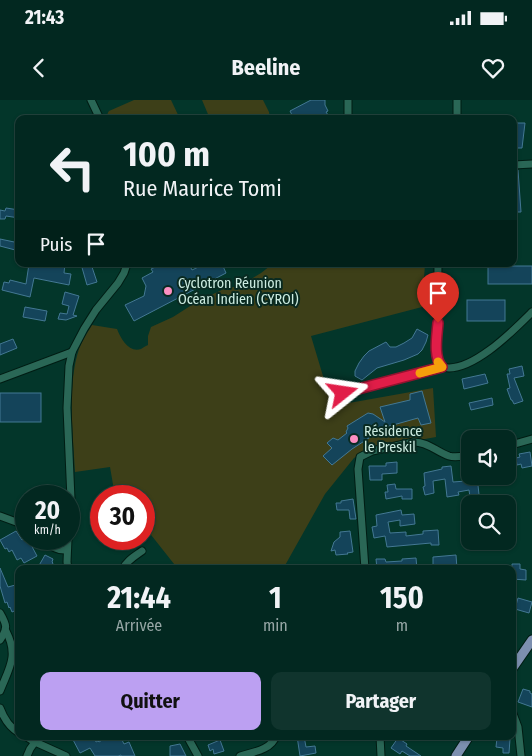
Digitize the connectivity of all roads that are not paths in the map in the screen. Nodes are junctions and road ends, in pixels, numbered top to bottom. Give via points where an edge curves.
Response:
1 (91, 100) edge
2 (348, 100) edge
3 (458, 100) edge
4 (98, 115) edge
5 (348, 115) edge
6 (457, 115) edge
7 (532, 164) edge
8 (517, 165) edge
9 (126, 267) edge
10 (438, 267) edge
11 (532, 312) edge
12 (72, 352) junction
13 (442, 367) junction
14 (0, 379) edge
15 (343, 393) dead end
16 (532, 439) edge
17 (516, 444) edge
18 (461, 456) edge
19 (71, 485) edge
20 (0, 516) edge
21 (15, 522) edge
22 (59, 550) edge
23 (68, 550) joint
24 (142, 550) dead end
25 (68, 565) edge
26 (124, 565) edge
27 (365, 565) edge
28 (0, 613) edge
29 (6, 631) junction
30 (0, 640) edge
31 (532, 640) edge
32 (516, 663) edge
33 (0, 692) edge
34 (0, 708) edge
35 (516, 721) edge
36 (15, 731) edge
37 (31, 740) edge
38 (189, 740) edge
39 (274, 740) edge
40 (380, 740) edge
41 (466, 740) edge
42 (35, 742) junction
43 (27, 756) edge
44 (66, 756) edge
45 (198, 756) edge
46 (240, 756) edge
47 (381, 756) edge
48 (456, 756) edge
49 (521, 756) edge

1 - 4 street
2 - 5 street
3 - 6 street
7 - 8 street
9 - 12 street
10 - 13 street via 437,357
11 - 13 street via 510,335 486,352 454,369
12 - 14 street
12 - 19 street via 68,408
13 - 15 street
16 - 17 street
18 - 27 street via 448,456 426,444 414,442 372,451 360,457 358,469
20 - 21 street
22 - 23 street
23 - 25 street
24 - 26 street
28 - 29 street
29 - 30 street
29 - 33 street via 13,653
31 - 32 main road
34 - 36 street
35 - 49 street
37 - 42 street
38 - 45 street
39 - 46 street via 265,748
40 - 47 street
41 - 48 main road
42 - 43 street
42 - 44 street

